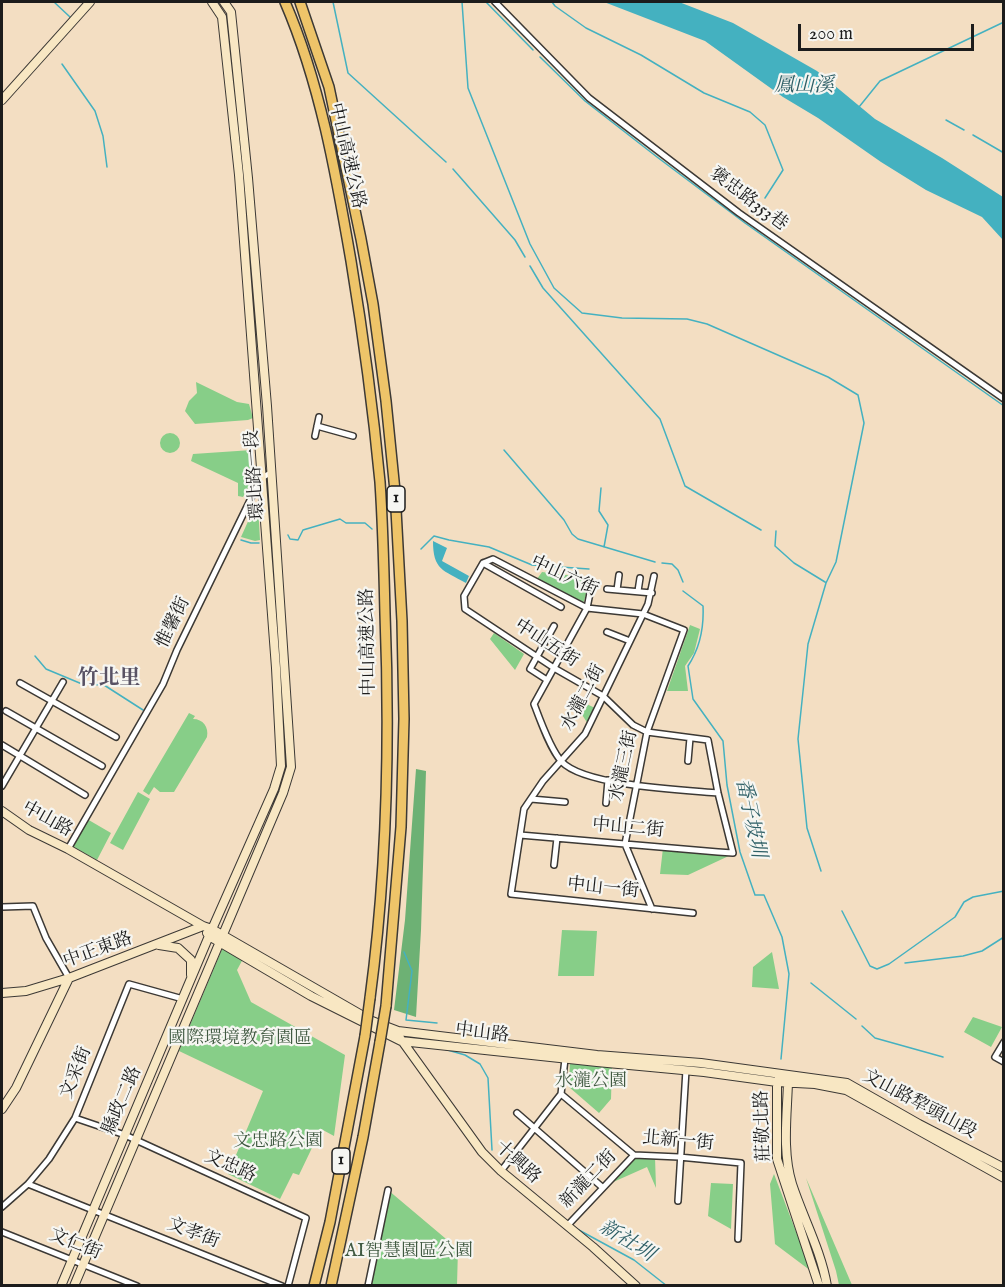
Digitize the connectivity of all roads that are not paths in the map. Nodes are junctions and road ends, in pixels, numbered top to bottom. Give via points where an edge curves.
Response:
1 (90, 2) edge
2 (212, 2) edge
3 (224, 2) edge
4 (285, 2) edge
5 (300, 2) edge
6 (495, 2) edge
7 (2, 100) edge
8 (1004, 399) edge
9 (319, 417) dead end
10 (317, 426) junction
11 (315, 436) dead end
12 (353, 436) dead end
13 (266, 475) junction
14 (483, 563) junction
15 (618, 575) dead end
16 (654, 576) dead end
17 (640, 578) dead end
18 (592, 583) dead end
19 (607, 589) dead end
20 (617, 590) junction
21 (638, 591) junction
22 (652, 593) junction
23 (561, 607) dead end
24 (587, 608) junction
25 (643, 614) junction
26 (554, 626) dead end
27 (684, 630) joint
28 (607, 632) dead end
29 (630, 642) junction
30 (537, 657) junction
31 (554, 668) junction
32 (547, 680) junction
33 (63, 682) dead end
34 (20, 683) dead end
35 (603, 696) junction
36 (52, 701) junction
37 (6, 711) dead end
38 (35, 729) junction
39 (647, 732) junction
40 (116, 737) dead end
41 (690, 738) junction
42 (2, 746) edge
43 (19, 756) junction
44 (561, 761) junction
45 (688, 761) dead end
46 (102, 766) dead end
47 (608, 780) junction
48 (2, 786) edge
49 (637, 786) junction
50 (718, 793) junction
51 (85, 795) dead end
52 (531, 799) junction
53 (565, 802) dead end
54 (606, 803) dead end
55 (2, 812) edge
56 (520, 835) junction
57 (557, 838) junction
58 (625, 844) junction
59 (68, 849) junction
60 (554, 865) dead end
61 (511, 894) joint
62 (2, 907) edge
63 (652, 909) junction
64 (693, 913) dead end
65 (203, 927) junction
66 (211, 933) junction
67 (222, 939) junction
68 (158, 944) junction
69 (69, 978) junction
70 (191, 980) junction
71 (2, 993) edge
72 (183, 999) junction
73 (398, 1031) junction
74 (401, 1041) junction
75 (1004, 1042) edge
76 (565, 1059) junction
77 (1004, 1062) edge
78 (686, 1070) junction
79 (782, 1073) junction
80 (777, 1082) junction
81 (788, 1082) junction
82 (561, 1094) junction
83 (2, 1109) edge
84 (517, 1113) dead end
85 (75, 1118) junction
86 (535, 1128) junction
87 (125, 1135) junction
88 (136, 1141) junction
89 (634, 1155) junction
90 (679, 1157) junction
91 (1004, 1168) edge
92 (501, 1171) junction
93 (1004, 1178) edge
94 (28, 1184) junction
95 (602, 1187) junction
96 (388, 1190) dead end
97 (678, 1201) dead end
98 (2, 1207) edge
99 (93, 1210) junction
100 (105, 1215) junction
101 (567, 1226) junction
102 (2, 1232) edge
103 (738, 1239) dead end
104 (72, 1261) junction
105 (83, 1265) junction
106 (61, 1286) edge
107 (74, 1286) edge
108 (137, 1286) edge
109 (282, 1286) edge
110 (288, 1286) edge
111 (314, 1286) edge
112 (331, 1286) edge
113 (368, 1286) edge
114 (636, 1286) edge
115 (819, 1286) edge
116 (827, 1286) edge

1 - 7 street
2 - 13 street, 環北路一段 via 222,16
3 - 13 street, 環北路一段 via 231,12 248,178 267,406
4 - 111 highway, 中山高速公路 / 1, bridge via 307,66 334,172 364,344 380,482 387,658 378,936 365,1036
5 - 112 highway, 中山高速公路 / 1, bridge via 329,87 361,239 385,390 402,621 401,827 386,1006
6 - 8 street, 褒忠路353巷 via 589,98 748,220
9 - 10 street
10 - 11 street
10 - 12 street
13 - 59 street, 惟馨街 via 163,684
13 - 66 street, 環北路一段 via 281,766
13 - 67 street, 環北路一段 via 285,661 291,768
14 - 23 street
14 - 24 street, 中山六街 via 493,559
14 - 30 street, 中山五街 via 464,596 465,609
15 - 20 street
16 - 22 street, 水瀧二街
17 - 21 street
18 - 24 street
19 - 20 street
20 - 21 street
21 - 22 street
22 - 25 street, 水瀧二街
24 - 25 street, 中山六街
24 - 31 street
25 - 27 street, 中山六街
25 - 29 street, 水瀧二街
26 - 30 street
27 - 39 street, 水瀧三街
28 - 29 street
29 - 35 street, 水瀧二街
30 - 31 street, 中山五街
30 - 32 street via 530,669
31 - 32 street
31 - 35 street, 中山五街
32 - 44 street via 534,704
33 - 36 street
34 - 36 street
35 - 39 street, 中山五街 via 633,725
35 - 44 street, 水瀧二街 via 585,734
36 - 38 street
36 - 40 street
37 - 38 street
38 - 43 street
38 - 46 street
39 - 41 street, 中山五街
39 - 49 street, 水瀧三街
41 - 45 street
41 - 50 street, 中山五街 via 708,740
42 - 43 street
43 - 48 street
43 - 51 street
44 - 47 street via 577,772
44 - 52 street, 水瀧二街
47 - 49 street
47 - 54 street
49 - 50 street
49 - 58 street, 水瀧三街
50 - 58 street, 中山二街 via 733,853
52 - 53 street
52 - 56 street, 水瀧二街 via 524,809
55 - 59 street, 中山路
56 - 57 street, 中山二街
56 - 61 street, 水瀧二街
57 - 58 street, 中山二街
57 - 60 street
58 - 63 street
59 - 65 street, 中山路
61 - 63 street, 中山一街
62 - 69 street via 33,906
63 - 64 street, 中山一街
65 - 66 street, 中山路
65 - 68 street, 中正東路
66 - 67 street, 中山路
66 - 70 street, 縣政二路
67 - 73 street, 中山路 via 372,1021
67 - 74 street, 中山路 via 310,996
67 - 88 street, 縣政二路
68 - 69 street, 中正東路
68 - 70 street via 178,948 191,960
69 - 71 street, 中正東路 via 26,991
69 - 83 street
70 - 72 street, 縣政二路
72 - 85 street, 文采街 via 129,984
72 - 87 street, 縣政二路
73 - 74 street
73 - 79 street, 中山路
74 - 76 street, 中山路
74 - 92 street, 十興路 via 482,1152
75 - 77 street via 995,1058
76 - 78 street, 中山路
76 - 82 street
78 - 80 street, 中山路
78 - 90 street
79 - 80 street, 莊敬北路
79 - 81 street, 莊敬北路
79 - 91 street, 文山路犂頭山段 via 848,1083
80 - 81 street, 中山路
80 - 115 street, 莊敬北路 via 777,1159
81 - 93 street, 文山路犂頭山段 via 846,1090
81 - 116 street, 莊敬北路 via 786,1155
82 - 86 street
82 - 89 street, 北新一街
84 - 86 street
85 - 87 street, 文忠路
85 - 94 street, 文采街
86 - 92 street
86 - 95 street
87 - 88 street, 文忠路
87 - 99 street, 縣政二路
88 - 100 street, 縣政二路
88 - 110 street, 文忠路 via 306,1218
89 - 90 street, 北新一街
89 - 95 street, 新瀧二街
90 - 97 street
90 - 103 street, 北新一街 via 741,1163
92 - 101 street, 十興路
94 - 98 street, 文采街
94 - 99 street, 文孝街
95 - 101 street, 新瀧二街
96 - 113 street
99 - 100 street, 文孝街
99 - 104 street, 縣政二路
100 - 105 street, 縣政二路
100 - 109 street, 文孝街
101 - 114 street, 十興路
102 - 104 street, 文仁街
104 - 105 street, 文仁街
104 - 106 street, 縣政二路
105 - 107 street, 縣政二路
105 - 108 street, 文仁街

